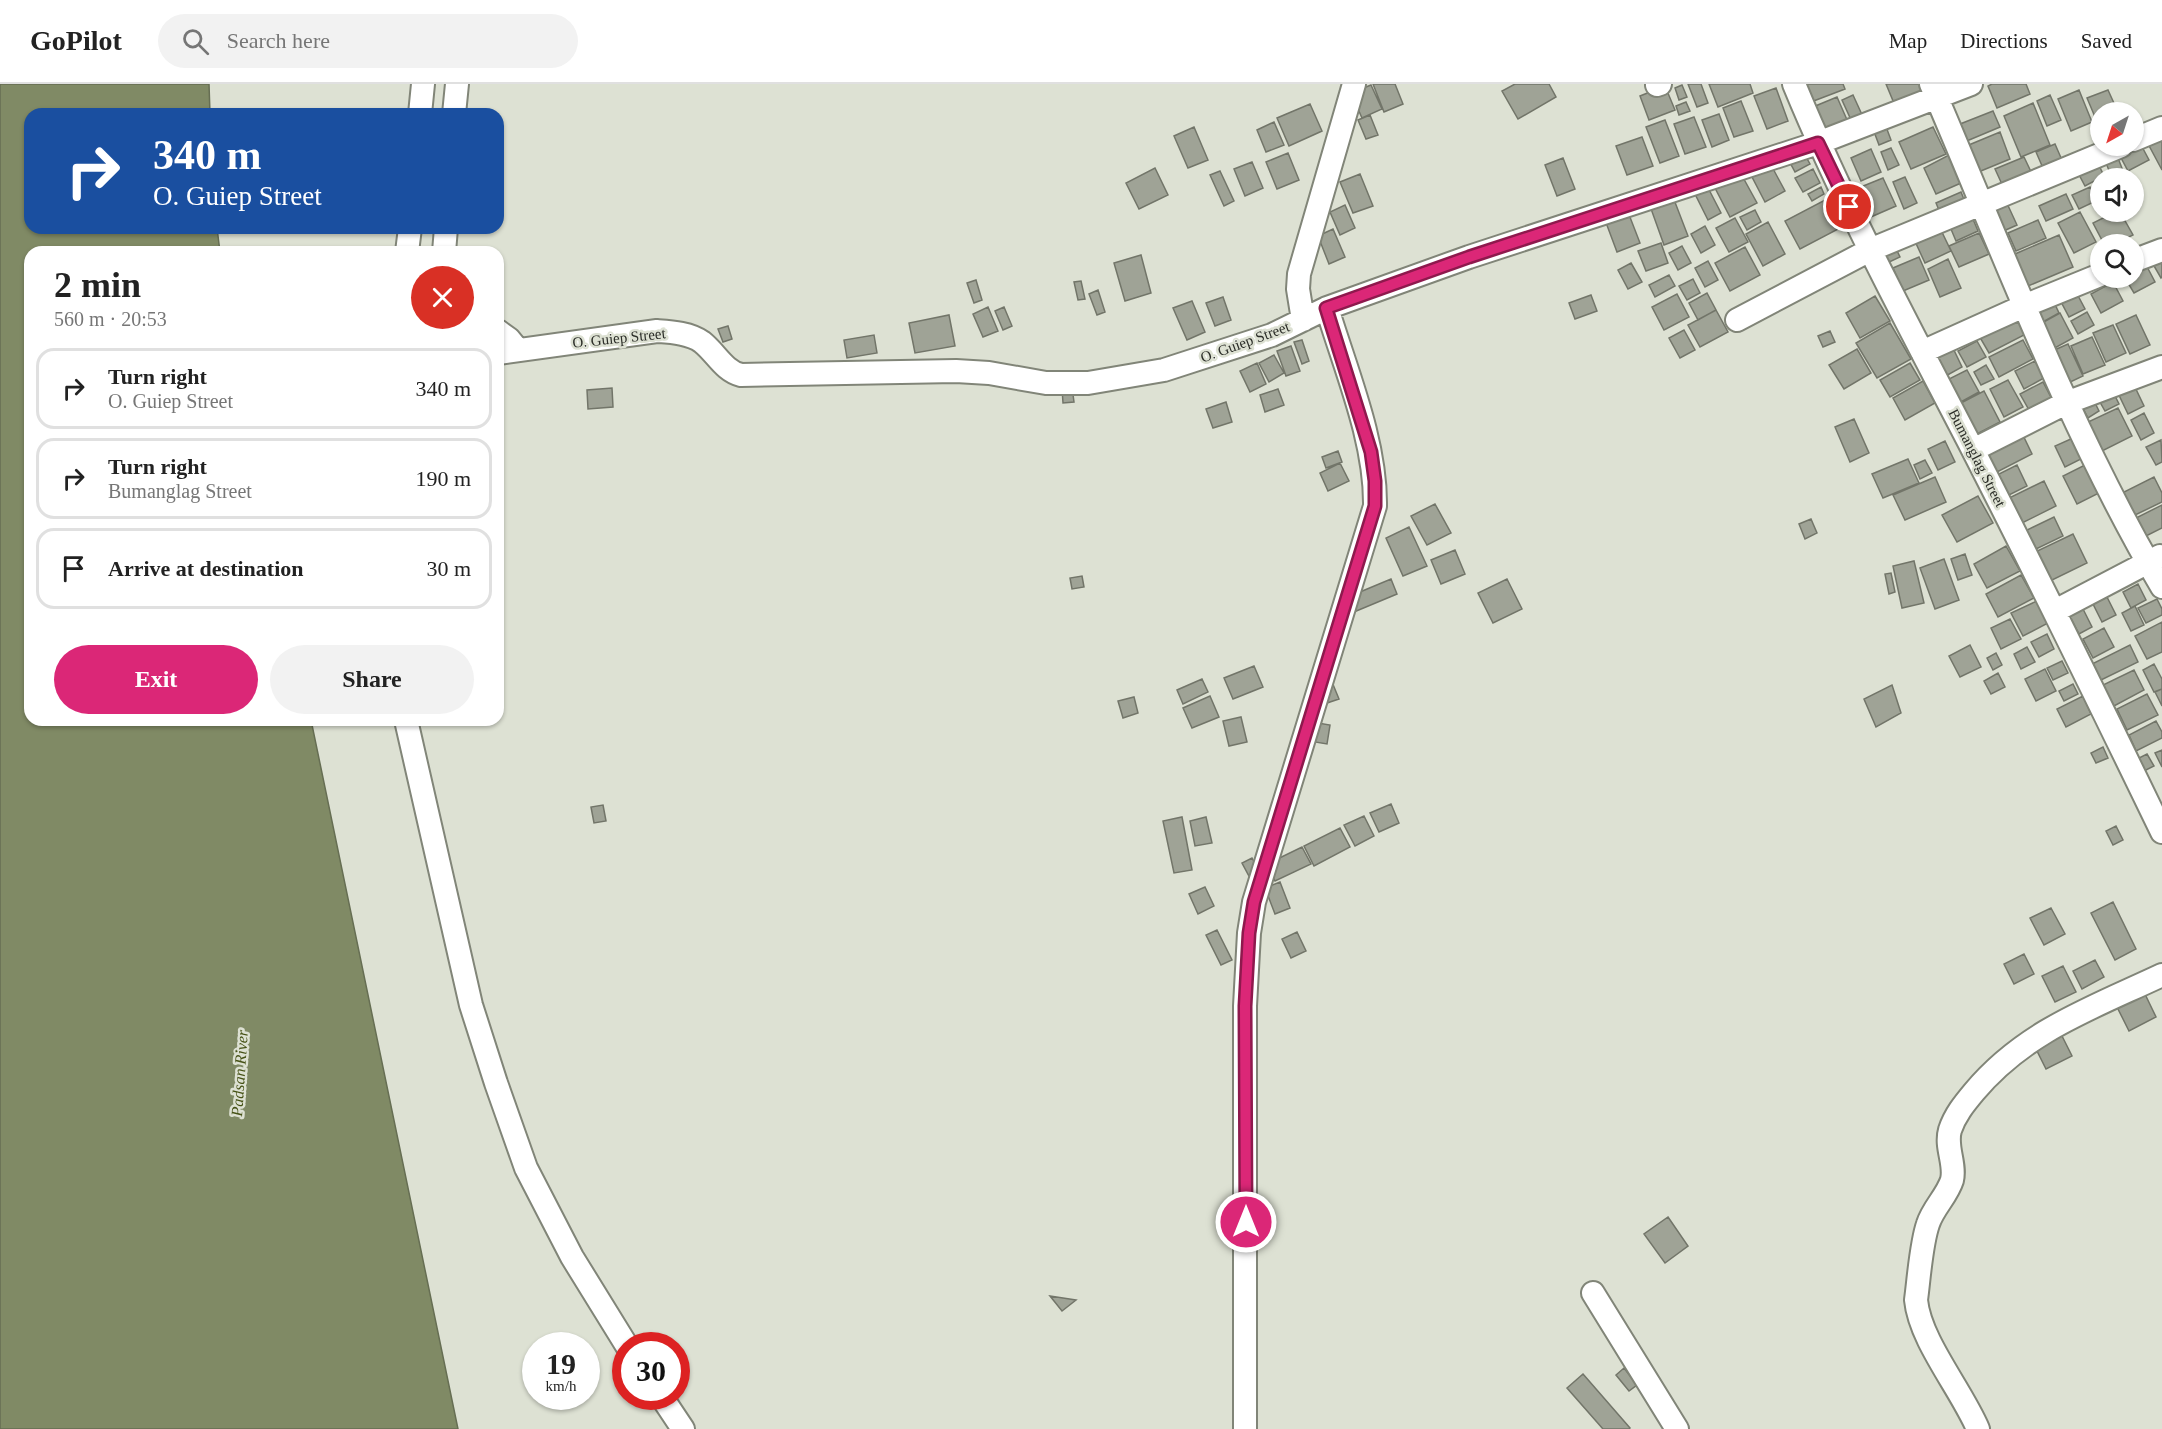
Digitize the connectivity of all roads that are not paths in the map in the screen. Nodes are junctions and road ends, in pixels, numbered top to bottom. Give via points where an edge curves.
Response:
1 (423, 84) edge
2 (457, 84) edge
3 (1354, 84) edge
4 (1794, 84) edge
5 (1971, 84) edge
6 (1934, 91) edge
7 (421, 108) edge
8 (455, 108) edge
9 (2162, 128) edge
10 (2144, 135) edge
11 (1818, 143) junction
12 (2097, 156) edge
13 (1981, 205) junction
14 (1870, 250) junction
15 (2162, 250) edge
16 (2144, 257) edge
17 (2090, 279) edge
18 (2024, 306) junction
19 (1326, 308) junction
20 (1303, 320) junction
21 (1737, 320) dead end
22 (504, 335) edge
23 (508, 352) edge
24 (1922, 352) junction
25 (2162, 367) edge
26 (2066, 403) junction
27 (1973, 450) junction
28 (2155, 559) edge
29 (2162, 587) edge
30 (2055, 611) junction
31 (407, 726) edge
32 (2162, 832) edge
33 (2162, 975) edge
34 (1593, 1293) dead end
35 (618, 1332) edge
36 (670, 1410) edge
37 (683, 1429) edge
38 (1245, 1429) edge
39 (1677, 1429) edge
40 (1978, 1429) edge

1 - 7 street
2 - 8 street
3 - 20 street via 1297,283
4 - 11 street, Bumanglag Street
5 - 6 street, O. Guiep Street
6 - 11 street, O. Guiep Street
6 - 13 street
9 - 10 street
11 - 14 street, Bumanglag Street
11 - 19 street, O. Guiep Street
12 - 13 street
13 - 14 street
13 - 18 street
14 - 21 street
14 - 24 street, Bumanglag Street
15 - 16 street
17 - 18 street
18 - 24 street
18 - 26 street
19 - 20 street, O. Guiep Street
19 - 38 street via 1371,452 1375,506 1257,892 1249,933 1245,1006
20 - 23 street, O. Guiep Street via 1272,335 1164,370 1088,383 1046,383 956,371 741,375 729,369 700,340 657,331
22 - 23 street via 509,339
24 - 27 street, Bumanglag Street
25 - 26 street
26 - 27 street
26 - 28 street
27 - 30 street, Bumanglag Street
28 - 29 street
28 - 30 street
30 - 32 street, Bumanglag Street
31 - 35 street via 471,1005 499,1094 526,1168 572,1257
33 - 40 street via 2022,1046 1988,1076 1959,1111 1949,1133 1953,1178 1928,1224 1917,1312
34 - 39 street
36 - 37 street

